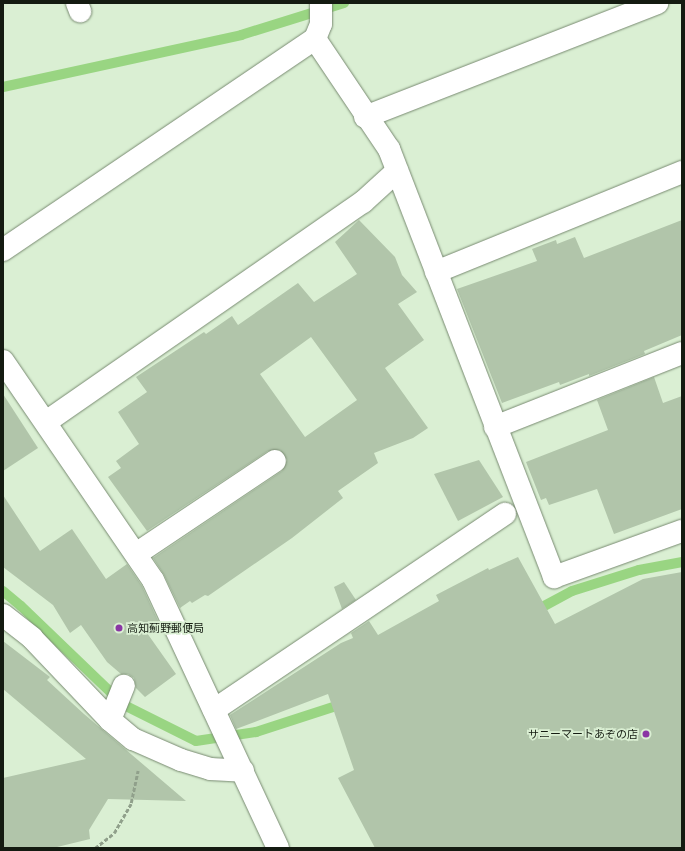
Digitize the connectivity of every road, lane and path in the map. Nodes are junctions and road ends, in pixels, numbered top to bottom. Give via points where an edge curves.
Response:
1 (658, 3) edge
2 (319, 22) edge
3 (366, 117) junction
4 (397, 171) junction
5 (682, 172) edge
6 (3, 250) edge
7 (436, 272) junction
8 (682, 353) edge
9 (6, 373) edge
10 (46, 422) junction
11 (495, 427) junction
12 (275, 461) dead end
13 (505, 514) dead end
14 (682, 531) edge
15 (136, 554) junction
16 (3, 614) edge
17 (124, 686) dead end
18 (218, 719) junction
19 (110, 720) junction
20 (141, 743) junction
21 (243, 771) junction
22 (95, 848) edge
23 (278, 848) edge

1 - 3 street
2 - 3 street
2 - 6 street
3 - 4 street via 389,149
4 - 7 street
4 - 10 street via 363,202
5 - 7 street
7 - 11 street
8 - 11 street
9 - 10 street
10 - 15 street
11 - 14 street via 554,577
12 - 15 street
13 - 18 street
15 - 18 street via 153,580
16 - 19 street via 32,638
17 - 19 street
18 - 21 street
19 - 20 street
20 - 21 street via 181,760 203,766
20 - 22 path via 131,803 114,833
21 - 23 street

